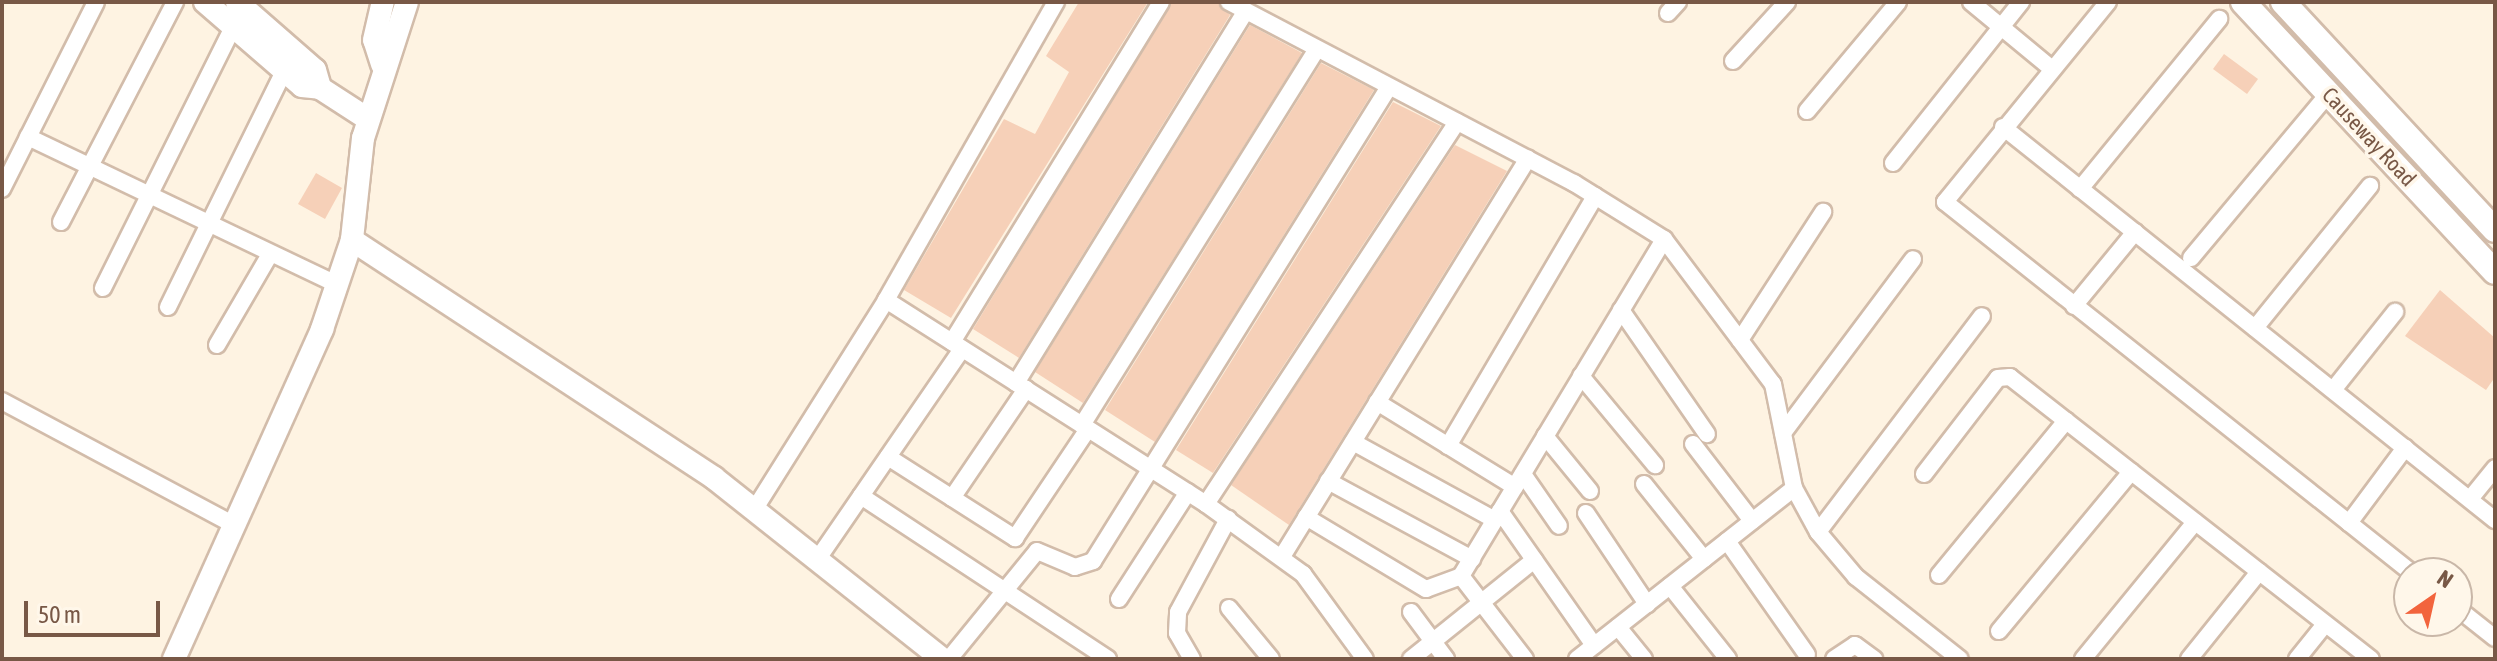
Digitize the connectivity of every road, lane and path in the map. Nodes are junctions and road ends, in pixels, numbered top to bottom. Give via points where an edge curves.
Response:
1 (96, 2) edge
2 (175, 2) edge
3 (205, 2) edge
4 (237, 2) edge
5 (383, 2) edge
6 (407, 2) edge
7 (1056, 2) edge
8 (1161, 2) edge
9 (1229, 2) edge
10 (1787, 2) edge
11 (1898, 2) edge
12 (1971, 2) edge
13 (2021, 2) edge
14 (2108, 2) edge
15 (2243, 2) edge
16 (2283, 2) edge
17 (1246, 11) junction
18 (2219, 19) dead end
19 (233, 27) junction
20 (2002, 27) junction
21 (1317, 49) junction
22 (1733, 61) dead end
23 (382, 64) junction
24 (2052, 69) junction
25 (284, 71) junction
26 (1389, 87) junction
27 (320, 88) junction
28 (2329, 93) junction
29 (1807, 111) dead end
30 (368, 119) junction
31 (1457, 122) junction
32 (2003, 127) junction
33 (28, 137) junction
34 (1528, 159) junction
35 (1893, 163) dead end
36 (90, 165) junction
37 (2370, 186) dead end
38 (2, 189) edge
39 (2080, 189) junction
40 (148, 196) junction
41 (1595, 196) junction
42 (1823, 212) dead end
43 (61, 222) dead end
44 (209, 226) junction
45 (2495, 230) edge
46 (2135, 232) junction
47 (1664, 239) junction
48 (352, 240) junction
49 (269, 256) junction
50 (2191, 258) dead end
51 (1913, 259) dead end
52 (2495, 272) edge
53 (336, 284) junction
54 (103, 288) dead end
55 (886, 300) junction
56 (2074, 306) junction
57 (168, 307) dead end
58 (1621, 310) junction
59 (2395, 312) dead end
60 (1982, 316) dead end
61 (2255, 328) junction
62 (1740, 340) junction
63 (217, 345) dead end
64 (957, 345) junction
65 (1581, 376) junction
66 (1021, 386) junction
67 (2333, 390) junction
68 (2, 401) edge
69 (1377, 402) junction
70 (2066, 421) junction
71 (1085, 427) junction
72 (1783, 433) junction
73 (1545, 436) junction
74 (1353, 442) junction
75 (1448, 446) junction
76 (2405, 448) junction
77 (888, 457) junction
78 (1655, 465) dead end
79 (1147, 466) junction
80 (2495, 468) edge
81 (2131, 472) junction
82 (1924, 474) dead end
83 (1328, 481) junction
84 (1519, 481) junction
85 (1644, 484) dead end
86 (1794, 488) junction
87 (1590, 491) dead end
88 (1188, 492) junction
89 (861, 496) junction
90 (952, 498) junction
91 (2470, 499) junction
92 (1206, 504) junction
93 (754, 510) junction
94 (1586, 513) dead end
95 (1498, 516) junction
96 (1306, 517) junction
97 (1228, 519) junction
98 (2495, 520) edge
99 (1752, 521) junction
100 (2195, 522) junction
101 (2349, 523) junction
102 (234, 525) junction
103 (1559, 526) dead end
104 (1818, 532) junction
105 (1727, 541) junction
106 (1283, 555) junction
107 (2393, 558) edge
108 (1472, 559) junction
109 (1704, 559) junction
110 (817, 560) junction
111 (1534, 560) junction
112 (2259, 572) junction
113 (1939, 575) dead end
114 (1461, 576) junction
115 (1670, 586) junction
116 (1006, 593) junction
117 (1119, 599) dead end
118 (1479, 604) junction
119 (1647, 604) junction
120 (1229, 608) dead end
121 (1411, 612) dead end
122 (2473, 621) edge
123 (2325, 624) junction
124 (1618, 627) junction
125 (1999, 631) dead end
126 (2495, 638) edge
127 (1433, 642) junction
128 (1594, 645) junction
129 (1807, 655) dead end
130 (174, 659) edge
131 (942, 659) edge
132 (949, 659) edge
133 (1108, 659) edge
134 (1192, 659) edge
135 (1271, 659) edge
136 (1365, 659) edge
137 (1411, 659) edge
138 (1446, 659) edge
139 (1525, 659) edge
140 (1577, 659) edge
141 (1644, 659) edge
142 (1728, 659) edge
143 (1834, 659) edge
144 (1874, 659) edge
145 (1960, 659) edge
146 (2083, 659) edge
147 (2189, 659) edge
148 (2297, 659) edge
149 (2371, 659) edge

1 - 33 street
2 - 36 street
3 - 19 street
4 - 27 street via 315,70
5 - 23 street via 374,40
6 - 23 street via 396,46
7 - 55 street
8 - 64 street
9 - 17 street
10 - 22 street
11 - 29 street
12 - 20 street
13 - 20 street
14 - 24 street
15 - 28 main road, Causeway Road
16 - 45 main road, Causeway Road
17 - 21 street
17 - 66 street
18 - 39 street
19 - 25 street
19 - 40 street
20 - 24 street
20 - 35 street
21 - 26 street
21 - 71 street
23 - 30 street
24 - 32 street
25 - 27 street via 302,86
25 - 44 street
26 - 31 street
26 - 79 street
27 - 30 street
28 - 50 street
28 - 52 main road, Causeway Road
30 - 48 street
31 - 34 street
31 - 92 street
32 - 39 street
32 - 56 street via 1945,202
33 - 36 street
33 - 38 street
34 - 41 street
34 - 69 street
36 - 40 street
36 - 43 street
37 - 61 street
39 - 46 street
40 - 44 street
40 - 54 street
41 - 47 street
41 - 75 street
42 - 62 street
44 - 49 street
44 - 57 street
46 - 56 street
46 - 61 street
47 - 58 street
47 - 62 street
48 - 53 street
48 - 93 street
49 - 53 street
49 - 63 street
51 - 72 street
53 - 102 street
55 - 64 street
55 - 93 street
56 - 101 street
58 - 65 street
58 - 99 street
59 - 67 street
60 - 104 street
61 - 67 street
62 - 72 street via 1773,384
64 - 66 street
64 - 77 street
65 - 73 street
65 - 78 street
66 - 71 street
66 - 90 street
67 - 76 street
68 - 102 street
69 - 74 street
69 - 75 street
70 - 81 street
70 - 82 street via 2003,375
70 - 113 street
71 - 79 street
71 - 90 street via 1015,538
72 - 86 street
73 - 84 street
73 - 87 street
74 - 83 street
74 - 95 street
75 - 84 street
76 - 91 street
76 - 101 street
77 - 89 street
77 - 90 street
79 - 88 street
79 - 116 street via 1093,561 1075,567 1037,551
80 - 91 street
81 - 100 street
81 - 125 street
83 - 96 street
83 - 108 street
84 - 95 street
84 - 103 street
85 - 109 street
86 - 99 street
86 - 104 street
88 - 92 street
88 - 117 street
89 - 110 street
89 - 116 street
91 - 98 street
92 - 97 street
93 - 110 street
94 - 119 street
95 - 108 street
95 - 111 street
96 - 106 street
96 - 114 street via 1426,589
97 - 106 street
97 - 134 street via 1178,612 1177,633
99 - 105 street
100 - 112 street
100 - 146 street
101 - 107 street
102 - 130 street
104 - 145 street via 1856,577
105 - 109 street
105 - 129 street
106 - 136 street
108 - 114 street
109 - 115 street
110 - 131 street
111 - 118 street
111 - 128 street
112 - 123 street
112 - 147 street
114 - 118 street
115 - 119 street
115 - 142 street
116 - 132 street
116 - 133 street
118 - 127 street
118 - 139 street
119 - 124 street
120 - 135 street
121 - 127 street
122 - 126 street
123 - 148 street
123 - 149 street
124 - 128 street
124 - 141 street
127 - 137 street
127 - 138 street
128 - 140 street
143 - 144 street via 1855,645

